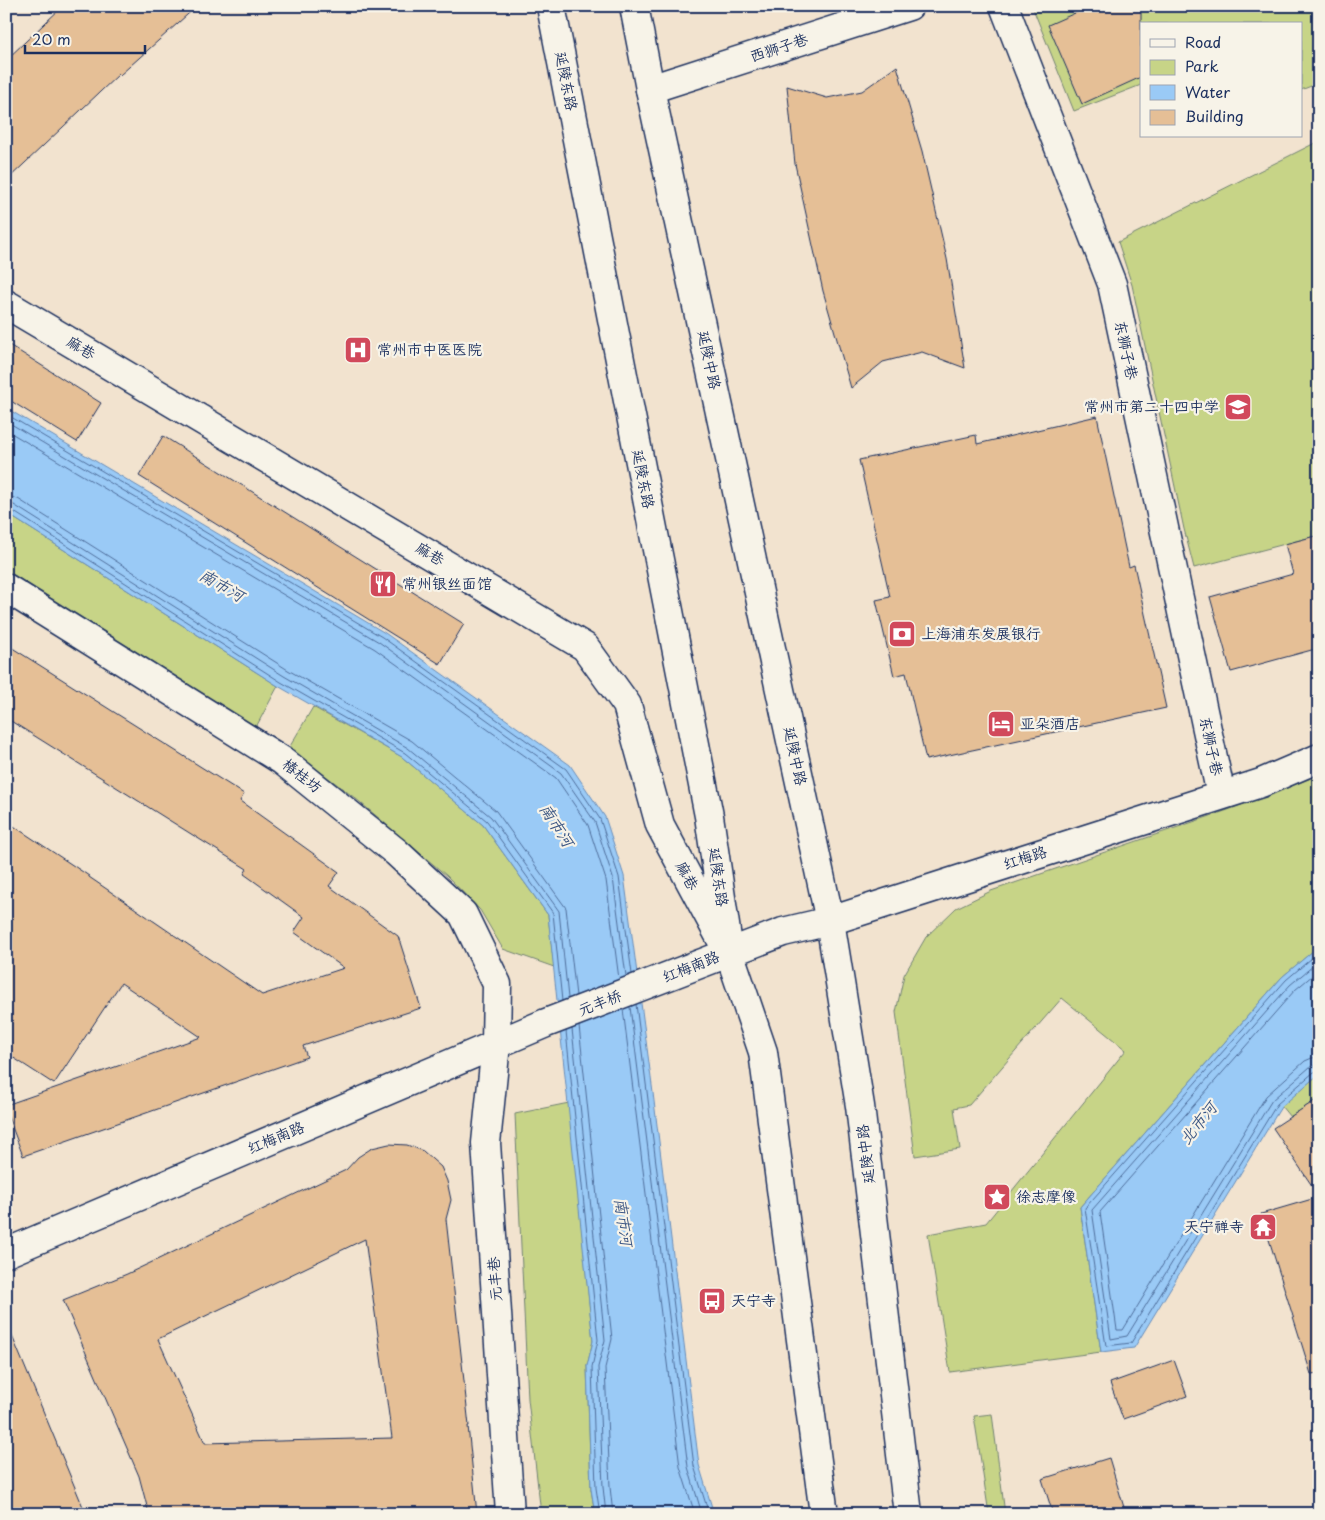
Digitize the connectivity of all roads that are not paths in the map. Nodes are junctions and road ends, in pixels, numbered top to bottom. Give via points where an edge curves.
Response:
1 (551, 6) edge
2 (634, 6) edge
3 (909, 6) edge
4 (1004, 6) edge
5 (650, 90) junction
6 (6, 304) edge
7 (6, 588) edge
8 (1319, 758) edge
9 (1221, 795) junction
10 (830, 921) junction
11 (728, 952) junction
12 (654, 982) joint
13 (546, 1023) joint
14 (496, 1044) junction
15 (6, 1253) edge
16 (510, 1514) edge
17 (824, 1514) edge
18 (908, 1514) edge

1 - 11 street, 延陵东路 via 709,816
2 - 5 street, 延陵中路
3 - 5 street, 西狮子巷
4 - 9 street, 东狮子巷 via 1112,284
5 - 10 street, 延陵中路
6 - 11 street, 麻巷 via 585,647 627,705 660,825
7 - 14 street, 椿桂坊 via 283,760 396,852 463,914 497,984
8 - 9 street, 红梅路 via 1261,783
9 - 10 street, 红梅路
10 - 11 street, 红梅路 via 783,932
10 - 18 street, 延陵中路 via 860,1106
11 - 12 street, 红梅南路
11 - 17 street via 763,1052
12 - 13 street, 元丰桥
13 - 14 street, 红梅南路
14 - 15 street, 红梅南路
14 - 16 street, 元丰巷 via 486,1143

